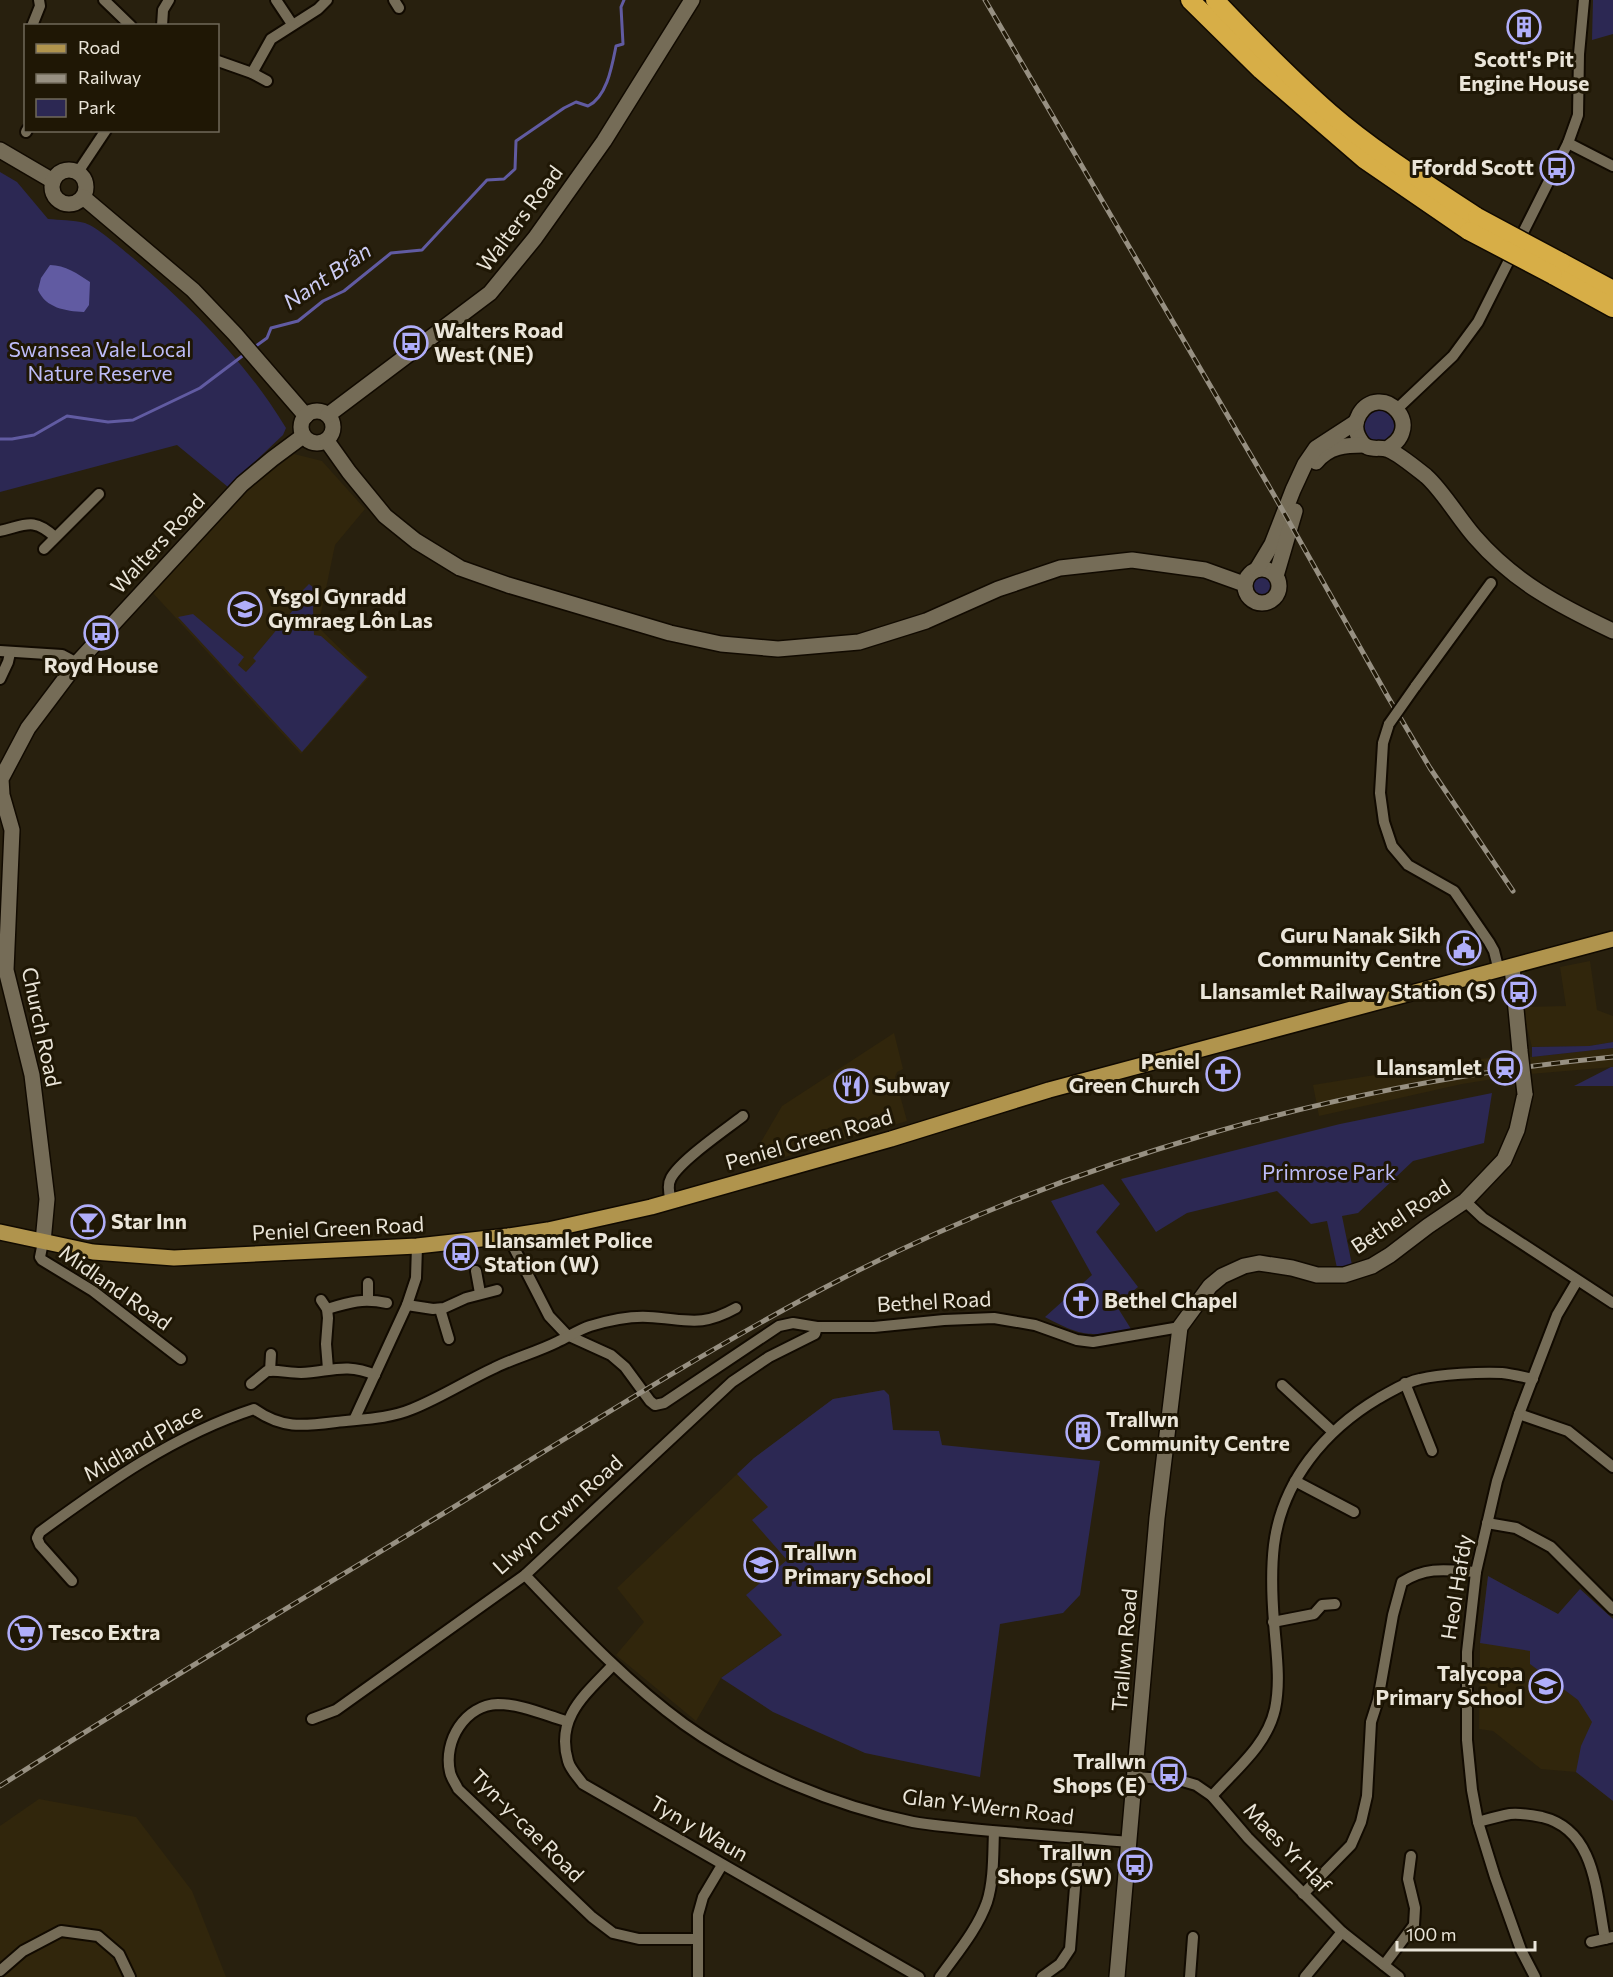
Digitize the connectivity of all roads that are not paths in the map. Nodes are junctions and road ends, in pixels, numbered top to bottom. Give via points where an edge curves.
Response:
1 (39, 0) edge
2 (104, 0) edge
3 (169, 0) edge
4 (276, 0) edge
5 (327, 0) edge
6 (692, 0) edge
7 (1190, 0) edge
8 (1215, 0) edge
9 (1584, 0) edge
10 (33, 24) edge
11 (129, 24) edge
12 (162, 24) edge
13 (292, 24) junction
14 (220, 61) edge
15 (252, 73) junction
16 (267, 81) dead end
17 (105, 132) edge
18 (1568, 143) junction
19 (0, 150) edge
20 (1613, 166) edge
21 (78, 172) junction
22 (53, 181) junction
23 (83, 197) junction
24 (1473, 224) junction
25 (1557, 268) junction
26 (1613, 290) edge
27 (1613, 308) edge
28 (1397, 409) junction
29 (328, 415) junction
30 (306, 416) junction
31 (1356, 422) junction
32 (303, 436) junction
33 (327, 441) junction
34 (1364, 445) junction
35 (1387, 449) junction
36 (99, 494) dead end
37 (0, 531) edge
38 (54, 537) junction
39 (44, 549) dead end
40 (1257, 569) junction
41 (1276, 576) junction
42 (1491, 583) dead end
43 (1244, 584) junction
44 (1613, 631) edge
45 (5, 652) edge
46 (77, 663) junction
47 (0, 679) edge
48 (1613, 939) edge
49 (1505, 969) junction
50 (743, 1116) dead end
51 (671, 1201) junction
52 (1465, 1201) junction
53 (0, 1232) edge
54 (507, 1236) junction
55 (43, 1242) junction
56 (417, 1246) junction
57 (476, 1271) dead end
58 (1577, 1281) junction
59 (368, 1283) dead end
60 (497, 1290) dead end
61 (480, 1293) junction
62 (368, 1300) junction
63 (387, 1303) dead end
64 (1613, 1303) edge
65 (407, 1305) junction
66 (736, 1308) dead end
67 (440, 1309) junction
68 (817, 1327) junction
69 (1180, 1327) junction
70 (567, 1335) junction
71 (449, 1340) dead end
72 (271, 1354) dead end
73 (181, 1359) dead end
74 (719, 1366) junction
75 (328, 1369) junction
76 (270, 1371) junction
77 (375, 1375) junction
78 (1533, 1379) junction
79 (732, 1382) junction
80 (1405, 1383) junction
81 (251, 1384) dead end
82 (1282, 1386) dead end
83 (1519, 1414) junction
84 (354, 1420) junction
85 (1332, 1431) junction
86 (1432, 1451) dead end
87 (1613, 1467) edge
88 (1295, 1481) junction
89 (1354, 1512) dead end
90 (1487, 1523) junction
91 (1476, 1572) junction
92 (525, 1575) junction
93 (72, 1581) dead end
94 (1335, 1604) dead end
95 (1613, 1609) edge
96 (1274, 1622) junction
97 (613, 1665) junction
98 (312, 1719) dead end
99 (566, 1721) junction
100 (1135, 1777) junction
101 (1212, 1796) junction
102 (1479, 1822) junction
103 (994, 1832) junction
104 (1079, 1838) junction
105 (1130, 1842) junction
106 (1412, 1857) dead end
107 (722, 1865) junction
108 (1303, 1894) junction
109 (1342, 1932) junction
110 (1193, 1937) dead end
111 (1609, 1938) edge
112 (698, 1939) junction
113 (1591, 1942) dead end
114 (1384, 1965) junction
115 (0, 1971) edge
116 (130, 1977) edge
117 (698, 1977) edge
118 (920, 1977) edge
119 (940, 1977) edge
120 (1042, 1977) edge
121 (1117, 1977) edge
122 (1190, 1977) edge
123 (1305, 1977) edge
124 (1399, 1977) edge
125 (1535, 1977) edge

1 - 10 street
2 - 11 street
3 - 12 street via 163,10
4 - 13 street
5 - 13 street
6 - 29 street, Walters Road via 604,141 490,293
7 - 24 highway via 1261,70 1364,159
8 - 24 highway via 1276,64 1332,114
9 - 18 street via 1578,115
13 - 15 street via 271,39
14 - 15 street
15 - 16 street
17 - 21 street
18 - 20 street
18 - 28 street via 1478,322 1453,356
19 - 22 street
21 - 22 street via 63,171
21 - 23 street via 86,183
22 - 23 street via 52,193 61,203 73,204
23 - 30 street via 193,290
24 - 25 highway, bridge
25 - 26 highway
25 - 27 highway
28 - 31 street via 1377,402 1367,405
28 - 35 street via 1403,420 1403,432
29 - 30 street via 316,411
29 - 33 street via 333,431
30 - 32 street via 301,426
31 - 34 street
31 - 40 street via 1316,448 1305,464 1272,544
32 - 33 street via 314,444
32 - 46 street, Walters Road via 242,484
33 - 43 street via 385,516 460,568 670,633 721,644 778,650 859,642 926,621 998,589 1060,568 1111,562 1132,560 1205,570
34 - 35 street via 1375,450
34 - 41 street via 1342,445 1323,454 1313,466 1299,492
35 - 44 street via 1427,477 1476,538 1524,583
36 - 38 street
37 - 38 street via 37,524
38 - 39 street
40 - 41 street via 1267,569
40 - 43 street
41 - 43 street via 1278,593 1265,603 1250,599
42 - 49 street, bridge via 1389,724 1383,743 1380,793 1392,846 1408,865 1454,891
45 - 46 street via 62,654
45 - 47 street via 8,662
46 - 55 street, Church Road via 28,728 2,779 2,795 12,830 6,970 32,1075 48,1198
48 - 49 main road, Peniel Green Road
49 - 51 main road, Peniel Green Road via 1049,1090
49 - 52 street, Bethel Road, bridge via 1525,1094 1517,1130 1504,1160
50 - 51 street via 671,1177
51 - 54 main road, Peniel Green Road
52 - 58 street via 1483,1218
52 - 69 street, Bethel Road via 1390,1254 1357,1272 1317,1275 1259,1263 1234,1270 1210,1286
53 - 55 main road, Peniel Green Road
54 - 56 main road, Peniel Green Road
54 - 70 street via 549,1316
55 - 56 main road, Peniel Green Road via 93,1252 174,1258
55 - 73 street, Midland Road via 42,1260 93,1291
56 - 65 street via 416,1278
57 - 61 street
58 - 64 street
58 - 78 street, Heol Hafdy via 1557,1315
59 - 62 street
60 - 61 street
61 - 67 street
62 - 63 street
62 - 75 street via 324,1304
65 - 67 street
65 - 77 street
66 - 70 street, Midland Place via 701,1322 646,1317 590,1326
67 - 71 street
68 - 69 street, Bethel Road via 994,1318 1093,1342
68 - 74 street, Bethel Road via 793,1323 779,1326
68 - 79 street, Llwyn Crwn Road via 815,1334 769,1357
69 - 100 street, Trallwn Road via 1157,1518
70 - 74 street, Bethel Road via 611,1355 655,1405
70 - 84 street, Midland Place via 413,1409
72 - 76 street
74 - 79 street
75 - 76 street via 302,1373
75 - 77 street via 356,1368
76 - 81 street
77 - 84 street
78 - 80 street via 1502,1373 1422,1378
78 - 83 street, Heol Hafdy
79 - 92 street, Llwyn Crwn Road
80 - 85 street
80 - 86 street
82 - 85 street
83 - 87 street via 1568,1431
83 - 90 street, Heol Hafdy
84 - 93 street, Midland Place via 303,1426 283,1424 254,1409 181,1438 111,1480 40,1532 40,1545
85 - 88 street
88 - 89 street
88 - 96 street via 1280,1514 1274,1544
90 - 91 street, Heol Hafdy
90 - 95 street via 1516,1528 1551,1547
91 - 102 street, Heol Hafdy via 1467,1652 1467,1740
91 - 108 street via 1434,1570 1416,1573 1402,1582 1371,1722 1367,1796 1361,1822 1351,1845
92 - 97 street, Glan Y-Wern Road
92 - 98 street, Llwyn Crwn Road via 336,1710
94 - 96 street via 1322,1605 1314,1614
96 - 101 street via 1279,1670 1275,1708 1266,1737
97 - 99 street
97 - 103 street, Glan Y-Wern Road via 685,1724 794,1785 849,1806 914,1822
99 - 107 street, Tyn y Waun via 568,1763 583,1784
99 - 112 street, Tyn-y-cae Road via 515,1706 491,1705 473,1711 462,1722 450,1749 450,1772 458,1789 613,1933 639,1939
100 - 101 street, Maes Yr Haf via 1179,1780
100 - 105 street, Trallwn Road
101 - 108 street, Maes Yr Haf
102 - 111 street via 1528,1814 1568,1828 1586,1851
102 - 125 street, Heol Hafdy via 1521,1950
103 - 104 street, Glan Y-Wern Road
103 - 119 street via 987,1901 974,1930
104 - 105 street, Glan Y-Wern Road
104 - 120 street via 1070,1949 1060,1964
105 - 121 street, Trallwn Road
106 - 114 street via 1408,1879 1415,1908 1414,1925
107 - 112 street via 703,1897
107 - 118 street, Tyn y Waun
108 - 109 street, Maes Yr Haf
109 - 114 street, Maes Yr Haf
109 - 123 street
110 - 122 street
111 - 113 street
112 - 117 street
114 - 124 street, Maes Yr Haf
115 - 116 street via 23,1951 61,1931 98,1935 119,1954

